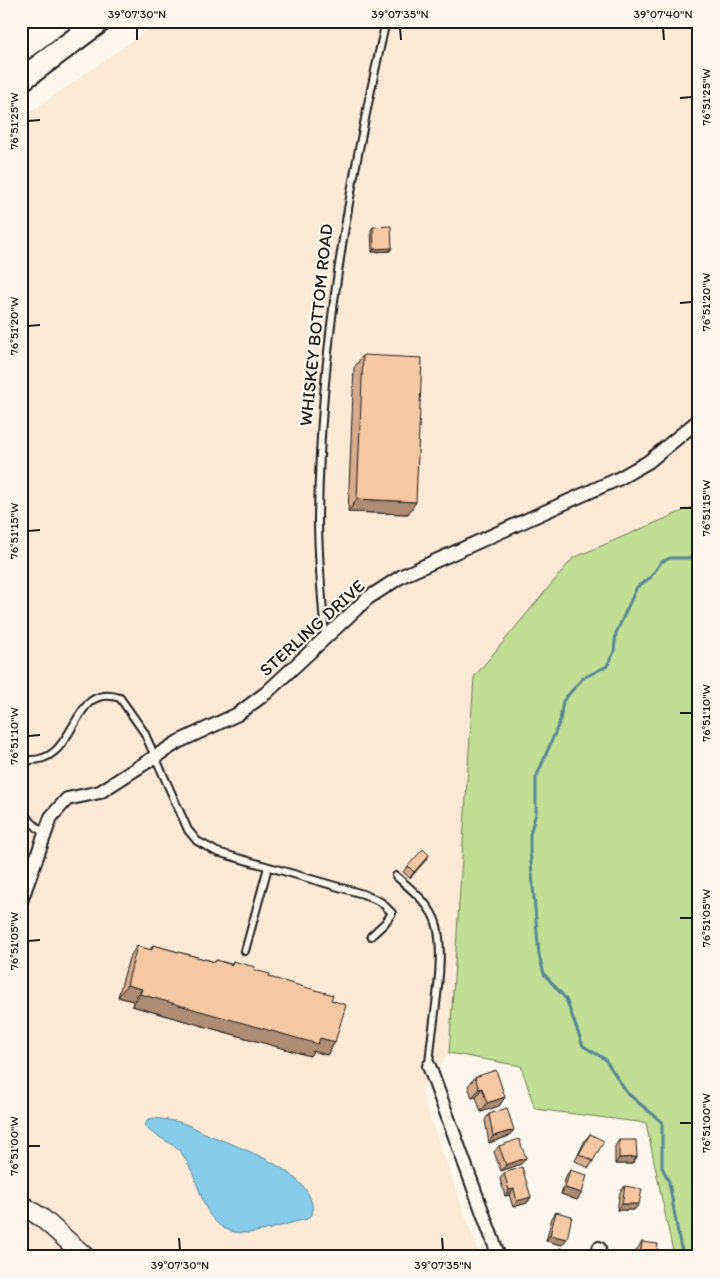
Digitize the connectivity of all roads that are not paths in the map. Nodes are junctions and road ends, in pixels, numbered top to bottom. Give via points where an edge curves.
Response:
1 (100, 21) edge
2 (386, 21) edge
3 (21, 80) edge
4 (699, 420) edge
5 (325, 636) junction
6 (154, 756) junction
7 (21, 759) edge
8 (29, 760) junction
9 (21, 770) edge
10 (21, 812) edge
11 (44, 834) junction
12 (34, 864) junction
13 (268, 867) junction
14 (396, 876) dead end
15 (21, 877) edge
16 (21, 901) edge
17 (371, 936) dead end
18 (245, 951) dead end
19 (429, 1066) joint
20 (21, 1204) edge
21 (86, 1257) edge
22 (499, 1257) edge

1 - 3 highway
2 - 5 lane, WHISKEY BOTTOM ROAD via 351,182 325,370 318,521
4 - 5 street, STERLING DRIVE via 648,462 618,479 402,576 368,598
5 - 6 street, STERLING DRIVE via 266,694 238,714
6 - 8 lane via 134,717 120,698 112,696 89,703 52,755 42,760
6 - 11 street, STERLING DRIVE via 100,792 67,799 51,817
6 - 13 lane via 188,830 197,841 217,852
7 - 8 lane
8 - 9 lane
10 - 11 lane
11 - 12 street, STERLING DRIVE
12 - 15 street, STERLING DRIVE
12 - 16 street, STERLING DRIVE
13 - 17 lane via 364,894 381,902 392,913
13 - 18 lane
14 - 19 lane via 420,897 437,926 438,972
19 - 22 street
20 - 21 street

